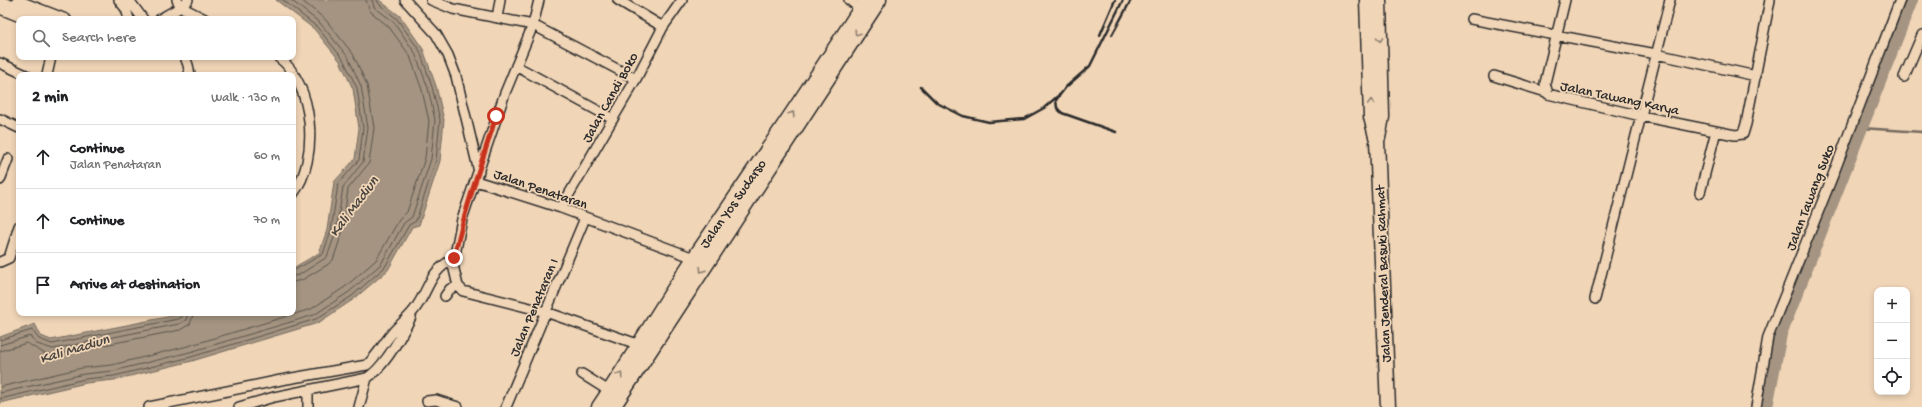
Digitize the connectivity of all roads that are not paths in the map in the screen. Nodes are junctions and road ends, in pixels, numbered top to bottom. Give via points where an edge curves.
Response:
1 (17, 0) edge
2 (119, 0) edge
3 (129, 0) edge
4 (188, 0) edge
5 (405, 0) edge
6 (431, 0) edge
7 (500, 0) edge
8 (539, 0) edge
9 (618, 0) edge
10 (682, 0) edge
11 (849, 0) edge
12 (879, 0) edge
13 (1367, 0) edge
14 (1379, 0) edge
15 (1565, 0) edge
16 (1670, 0) edge
17 (1770, 0) edge
18 (1900, 0) edge
19 (0, 1) edge
20 (179, 4) edge
21 (864, 4) edge
22 (0, 10) edge
23 (17, 16) edge
24 (39, 16) edge
25 (58, 16) edge
26 (128, 16) edge
27 (141, 16) edge
28 (164, 16) edge
29 (200, 16) edge
30 (497, 18) junction
31 (1471, 20) dead end
32 (534, 25) junction
33 (663, 27) junction
34 (1556, 35) junction
35 (1922, 35) edge
36 (1656, 54) junction
37 (50, 60) edge
38 (186, 60) edge
39 (281, 60) edge
40 (0, 63) edge
41 (516, 66) junction
42 (20, 72) edge
43 (48, 72) edge
44 (189, 72) edge
45 (293, 72) edge
46 (1494, 76) dead end
47 (1756, 76) junction
48 (1904, 77) dead end
49 (296, 78) edge
50 (636, 79) junction
51 (1546, 92) junction
52 (1641, 116) junction
53 (613, 119) junction
54 (0, 120) edge
55 (16, 127) edge
56 (1716, 131) junction
57 (1377, 140) junction
58 (8, 159) dead end
59 (758, 175) junction
60 (478, 177) junction
61 (0, 180) edge
62 (296, 189) edge
63 (1700, 193) dead end
64 (561, 208) junction
65 (585, 218) junction
66 (16, 236) edge
67 (694, 258) junction
68 (0, 262) edge
69 (448, 262) junction
70 (458, 286) junction
71 (445, 296) dead end
72 (1595, 299) dead end
73 (417, 307) junction
74 (546, 312) junction
75 (640, 344) junction
76 (582, 374) dead end
77 (367, 378) junction
78 (308, 391) junction
79 (609, 391) junction
80 (427, 401) dead end
81 (149, 407) edge
82 (239, 407) edge
83 (308, 407) edge
84 (358, 407) edge
85 (458, 407) edge
86 (506, 407) edge
87 (599, 407) edge
88 (613, 407) edge
89 (1388, 407) edge
90 (1756, 407) edge

1 - 25 street
2 - 26 street
3 - 27 street
4 - 20 street
5 - 60 street via 436,34 448,55 456,76
6 - 30 street via 453,9
7 - 30 street
8 - 32 street, Jalan Penataran
9 - 33 street
10 - 33 street, Jalan Candi Boko
11 - 21 street
12 -> 59 highway, Jalan Yos Sudarso
57 -> 13 highway, Jalan Jenderal Basuki Rahmat via 1371,117
14 -> 57 highway, Jalan Jenderal Basuki Rahmat via 1382,117
15 - 34 street, Jalan Tawang Karya
16 - 36 street
17 - 47 street
18 - 90 street, Jalan Tawang Suko via 1768,337
19 - 24 street
20 - 28 street
20 - 29 street
59 -> 21 highway, Jalan Yos Sudarso
22 - 23 street
30 - 32 street
31 - 34 street
32 - 41 street, Jalan Penataran
32 - 50 street
33 - 50 street, Jalan Candi Boko
34 - 36 street
34 - 51 street, Jalan Tawang Karya via 1545,82
35 - 48 street
36 - 47 street
36 - 52 street
37 - 43 street
38 - 44 street
39 - 45 street
40 - 42 street
41 - 53 street
41 - 60 street, Jalan Penataran via 504,93
46 - 51 street
47 - 56 street, Jalan Tawang Karya via 1744,132 1735,135
49 - 62 street via 307,108 309,126 307,162 302,180
50 - 53 street, Jalan Candi Boko
51 - 52 street, Jalan Tawang Karya via 1554,97
52 - 56 street, Jalan Tawang Karya
52 - 72 street
53 - 64 street, Jalan Candi Boko
54 - 55 street
56 - 63 street
57 - 89 highway, Jalan Jenderal Basuki Rahmat
58 - 61 street
59 - 67 highway, Jalan Yos Sudarso
59 -> 88 highway, Jalan Yos Sudarso
60 - 64 street, Jalan Penataran
60 - 69 street
64 - 65 street, Jalan Penataran
65 - 67 street, Jalan Penataran
65 - 74 street, Jalan Penataran I
66 - 68 street via 9,258
67 - 75 highway, Jalan Yos Sudarso
69 - 70 street
69 - 73 street via 432,275
70 - 71 street via 450,289
70 - 74 street via 463,291
73 - 77 street via 401,338 375,372
73 - 81 street via 394,330 367,365 288,378
74 - 75 street
74 - 86 street, Jalan Penataran I
79 -> 75 highway, Jalan Yos Sudarso
76 - 79 street
77 - 78 street
77 - 84 street
78 - 82 street
78 - 83 street
79 - 87 highway, Jalan Yos Sudarso
80 - 85 street via 436,400

